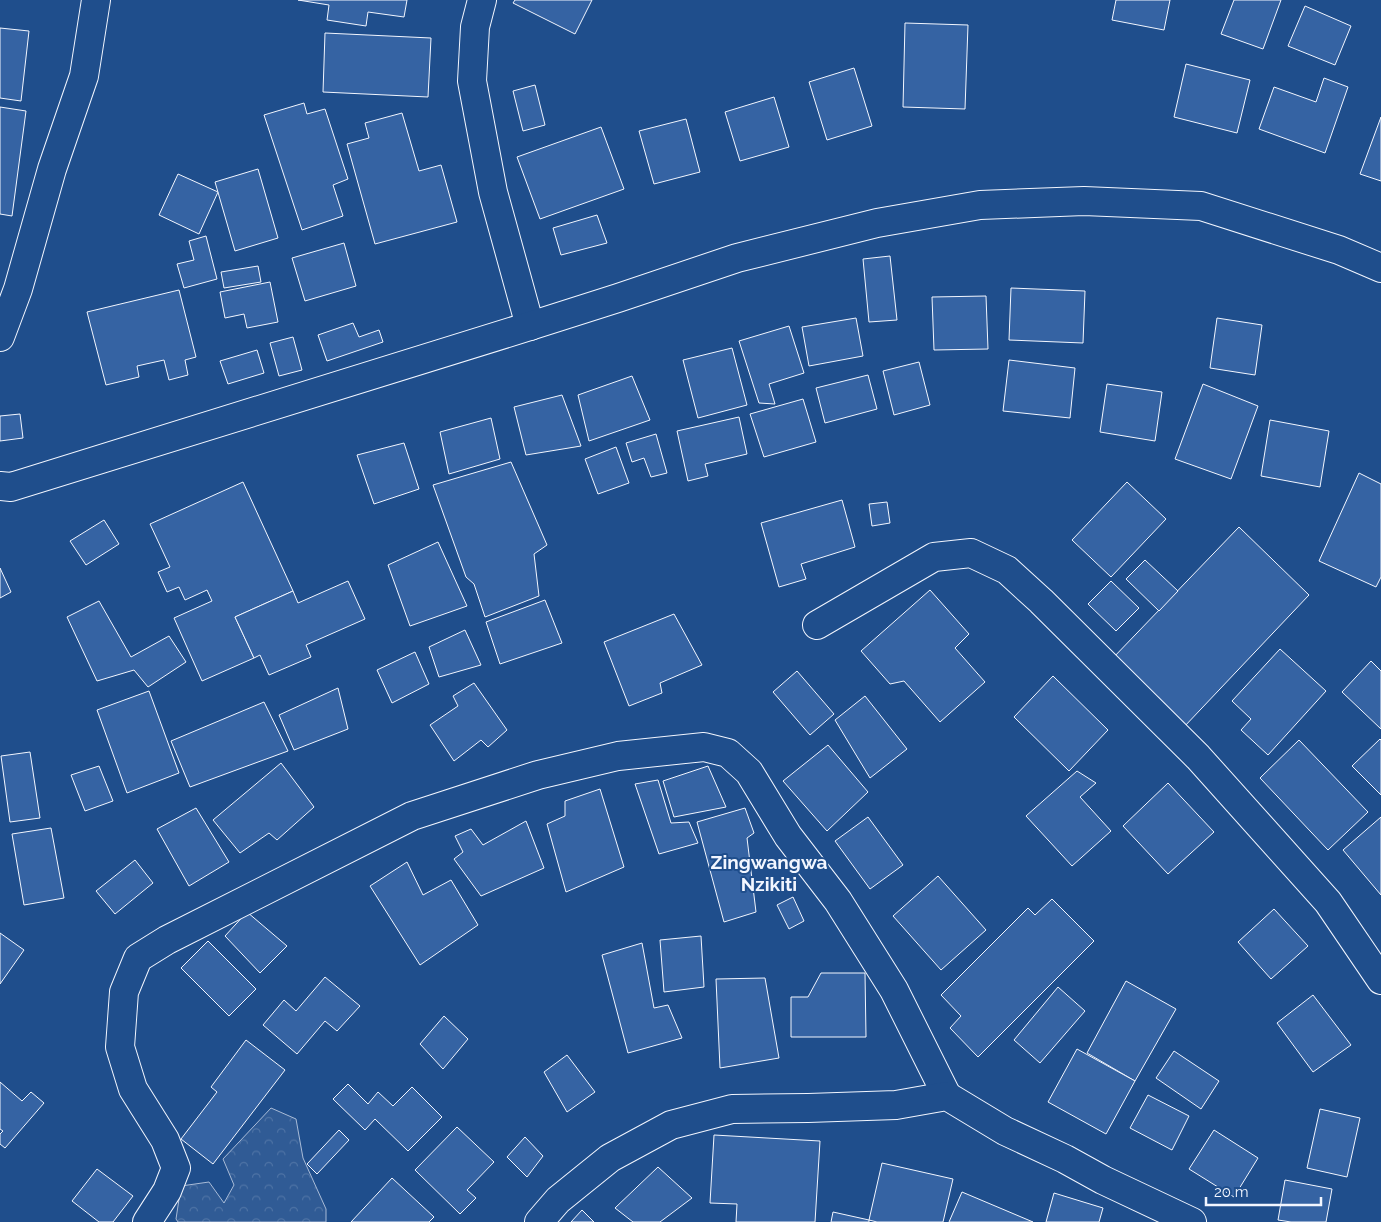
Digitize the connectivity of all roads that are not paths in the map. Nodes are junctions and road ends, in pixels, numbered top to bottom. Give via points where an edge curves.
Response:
1 (96, 0) edge
2 (482, 0) edge
3 (1381, 268) edge
4 (530, 326) junction
5 (0, 337) edge
6 (0, 486) edge
7 (817, 625) dead end
8 (1381, 980) edge
9 (946, 1096) junction
10 (147, 1222) edge
11 (539, 1222) edge
12 (1192, 1222) edge

1 - 5 street via 84,76 52,169 18,290
2 - 4 street via 475,27 472,82 493,192
3 - 4 street via 1339,250 1201,206 1084,201 980,205 877,223 737,258
4 - 6 street via 11,487
7 - 8 street via 934,557 971,554 1007,570 1198,757 1328,902
9 - 10 street via 894,990 838,902 788,836 749,772 728,753 704,747 618,756 538,775 412,816 167,940 138,958 124,992 120,1047 133,1089 165,1140 176,1168 167,1191
9 - 11 street via 896,1105 732,1108 671,1124 610,1158 558,1200
9 - 12 street via 1005,1131

